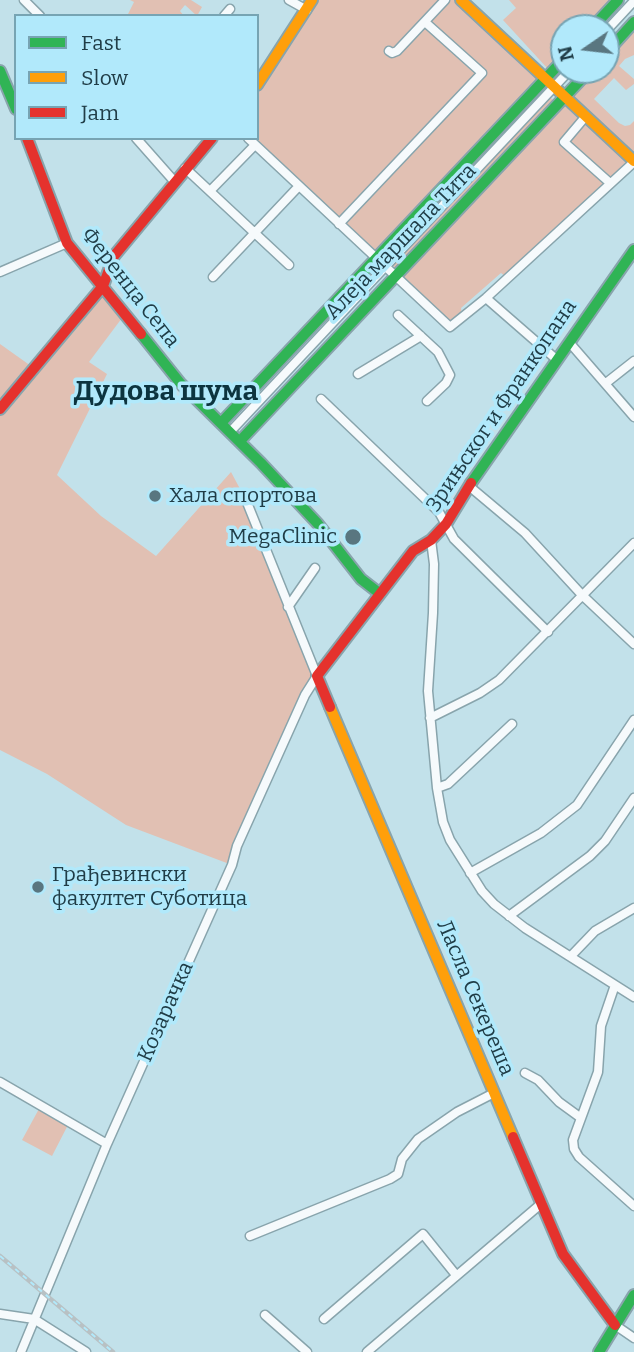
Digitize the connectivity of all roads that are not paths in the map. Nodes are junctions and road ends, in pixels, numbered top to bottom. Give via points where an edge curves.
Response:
1 (24, 0) edge
2 (289, 0) edge
3 (445, 0) edge
4 (618, 0) edge
5 (464, 1) edge
6 (634, 1) edge
7 (310, 5) edge
8 (38, 14) edge
9 (605, 14) edge
10 (620, 16) edge
11 (425, 22) junction
12 (634, 22) edge
13 (620, 37) edge
14 (389, 51) dead end
15 (0, 71) edge
16 (550, 75) edge
17 (546, 79) junction
18 (259, 82) edge
19 (557, 84) edge
20 (577, 84) edge
21 (554, 87) junction
22 (565, 97) junction
23 (14, 104) edge
24 (586, 116) junction
25 (28, 140) edge
26 (138, 140) edge
27 (206, 140) edge
28 (252, 141) edge
29 (634, 162) edge
30 (185, 168) junction
31 (174, 181) junction
32 (610, 183) junction
33 (299, 186) junction
34 (210, 191) junction
35 (339, 223) junction
36 (254, 233) junction
37 (66, 243) junction
38 (634, 250) edge
39 (380, 263) junction
40 (289, 265) dead end
41 (2, 268) edge
42 (213, 276) dead end
43 (394, 276) junction
44 (103, 286) junction
45 (486, 298) junction
46 (398, 315) dead end
47 (421, 336) junction
48 (569, 342) junction
49 (556, 359) junction
50 (634, 361) edge
51 (358, 374) dead end
52 (606, 383) junction
53 (321, 399) dead end
54 (427, 401) dead end
55 (0, 409) edge
56 (634, 417) edge
57 (221, 424) junction
58 (230, 432) junction
59 (240, 441) junction
60 (469, 486) junction
61 (246, 500) dead end
62 (446, 524) junction
63 (431, 540) junction
64 (634, 543) edge
65 (315, 568) dead end
66 (379, 593) junction
67 (582, 595) junction
68 (288, 607) junction
69 (548, 632) junction
70 (634, 644) edge
71 (317, 676) junction
72 (430, 718) junction
73 (634, 720) edge
74 (512, 724) dead end
75 (438, 788) junction
76 (634, 798) edge
77 (470, 873) junction
78 (634, 908) edge
79 (509, 916) junction
80 (571, 956) junction
81 (615, 985) junction
82 (634, 997) edge
83 (525, 1073) dead end
84 (0, 1082) edge
85 (494, 1093) junction
86 (581, 1118) junction
87 (107, 1144) junction
88 (632, 1200) edge
89 (542, 1203) junction
90 (250, 1236) dead end
91 (456, 1275) junction
92 (634, 1295) edge
93 (0, 1314) edge
94 (265, 1315) dead end
95 (34, 1319) junction
96 (324, 1319) dead end
97 (615, 1325) junction
98 (634, 1338) edge
99 (21, 1352) edge
100 (86, 1352) edge
101 (307, 1352) edge
102 (368, 1352) edge
103 (598, 1352) edge

1 - 8 street
2 - 7 street
3 - 11 street
4 - 9 street
5 - 17 street
6 - 10 street
7 - 18 street
11 - 14 street via 397,51
11 - 35 street via 482,73
12 - 13 street
15 - 23 street
16 - 17 street, Алеја маршала Тита
17 - 21 street
17 - 39 street, Алеја маршала Тита
19 - 21 street, Алеја маршала Тита
20 - 22 street, Алеја маршала Тита
21 - 22 street
21 - 39 street, Алеја маршала Тита
22 - 24 street
22 - 43 street, Алеја маршала Тита
24 - 29 street
24 - 32 street via 565,142
25 - 37 street, Ференца Сепа
26 - 31 street
27 - 30 street
28 - 33 street
28 - 34 street
29 - 32 street
30 - 31 street
30 - 34 street
31 - 44 street via 114,256
32 - 45 street
33 - 35 street
33 - 36 street
34 - 36 street
35 - 39 street
36 - 40 street
36 - 42 street
37 - 41 street
37 - 44 street, Ференца Сепа
38 - 48 street, Зрињског и Франкопана
39 - 43 street
39 - 57 street, Алеја маршала Тита
39 - 58 street, Алеја маршала Тита
43 - 45 street via 450,327
43 - 59 street, Алеја маршала Тита
44 - 55 street
44 - 57 street, Ференца Сепа via 181,384
45 - 49 street
46 - 47 street
47 - 51 street
47 - 54 street via 438,352 450,375
48 - 49 street, Зрињског и Франкопана
48 - 52 street
49 - 60 street, Зрињског и Франкопана
50 - 52 street
52 - 56 street
53 - 62 street via 439,512
57 - 58 street, Ференца Сепа
58 - 59 street, Ференца Сепа
59 - 66 street, Ференца Сепа via 318,524 361,579
60 - 62 street, Зрињског и Франкопана
60 - 67 street via 525,533
61 - 68 street
62 - 63 street, Зрињског и Франкопана
62 - 69 street via 454,539
63 - 66 street, Зрињског и Франкопана via 413,551
63 - 72 street
64 - 67 street
65 - 68 street
66 - 71 street, Зрињског и Франкопана
67 - 69 street
67 - 70 street
68 - 71 street
69 - 72 street via 499,680
71 - 85 street, Ласла Секереша
71 - 87 street, Козарачка via 273,763
72 - 75 street
73 - 77 street via 578,805 541,833
74 - 75 street via 448,784
75 - 77 street via 443,822
76 - 79 street via 590,856
77 - 79 street
78 - 80 street via 595,931
79 - 80 street
80 - 81 street
81 - 82 street
81 - 86 street via 601,1026 594,1087
83 - 86 street
84 - 87 street
85 - 89 street, Ласла Секереша
85 - 90 street via 418,1139 390,1179
86 - 88 street via 574,1149
87 - 95 street, Козарачка
89 - 91 street
89 - 97 street, Ласла Секереша via 563,1254
91 - 96 street via 424,1234
91 - 102 street
92 - 97 street
93 - 95 street
94 - 101 street
95 - 99 street, Козарачка
95 - 100 street
97 - 98 street
97 - 103 street

